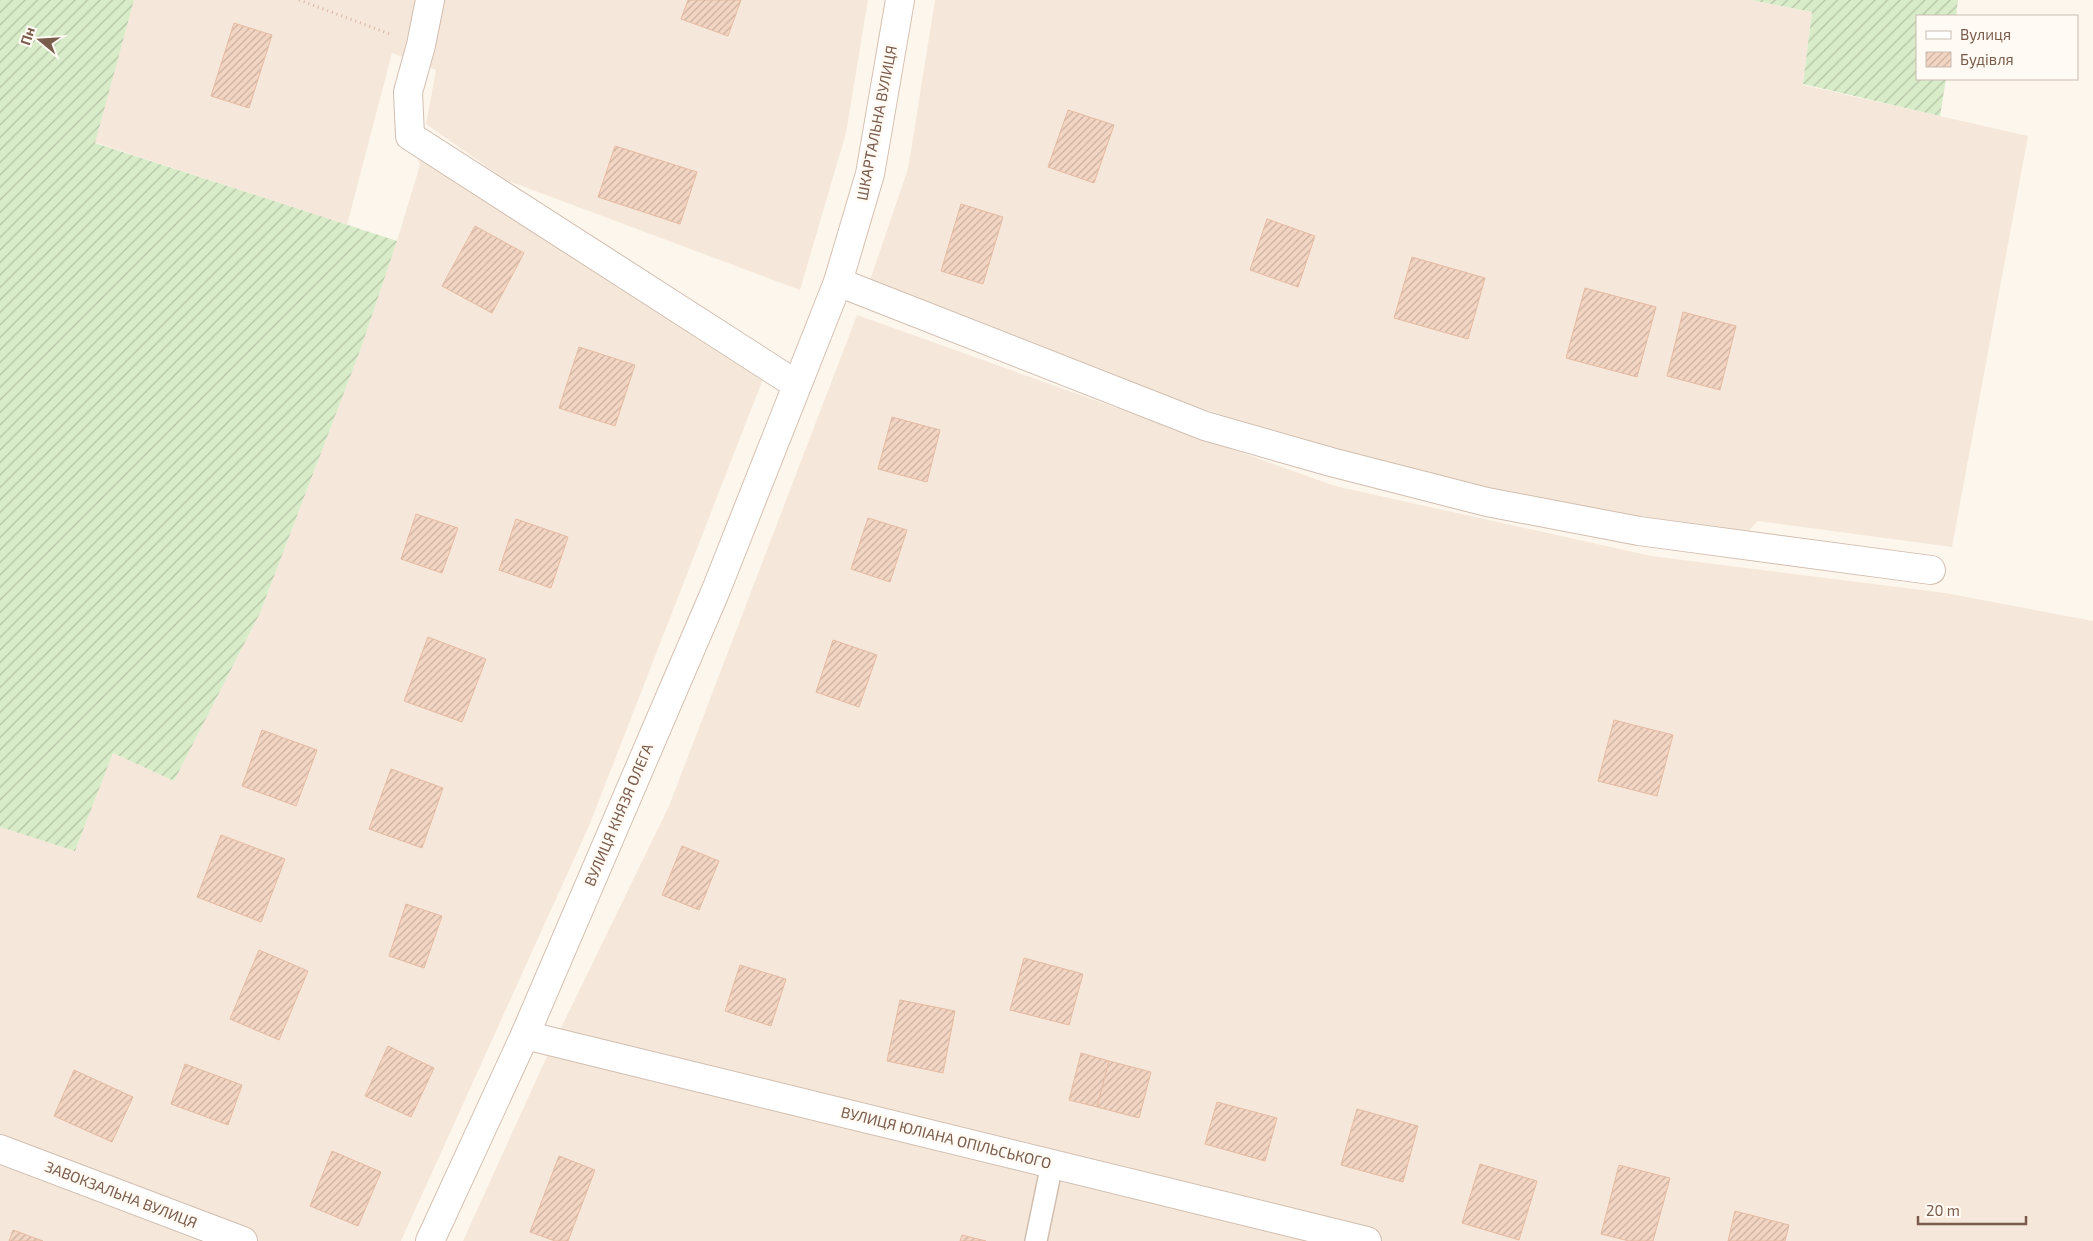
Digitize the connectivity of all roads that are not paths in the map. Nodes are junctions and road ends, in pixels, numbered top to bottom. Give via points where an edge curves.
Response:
1 (430, 0) edge
2 (900, 0) edge
3 (838, 282) junction
4 (797, 385) junction
5 (1931, 570) dead end
6 (524, 1035) junction
7 (0, 1149) edge
8 (1052, 1164) junction
9 (243, 1241) edge
10 (430, 1241) edge
11 (1036, 1241) edge
12 (1367, 1241) edge

1 - 4 street via 408,92 410,136
2 - 3 street, ШКАРТАЛЬНА ВУЛИЦЯ via 870,174
3 - 4 street, ШКАРТАЛЬНА ВУЛИЦЯ
3 - 5 street via 1205,426 1331,462 1487,502 1639,531
4 - 6 street, ВУЛИЦЯ КНЯЗЯ ОЛЕГА via 716,590
6 - 8 street, ВУЛИЦЯ ЮЛІАНА ОПІЛЬСЬКОГО
6 - 10 street, ВУЛИЦЯ КНЯЗЯ ОЛЕГА
7 - 9 street, ЗАВОКЗАЛЬНА ВУЛИЦЯ
8 - 11 lane
8 - 12 street, ВУЛИЦЯ ЮЛІАНА ОПІЛЬСЬКОГО

